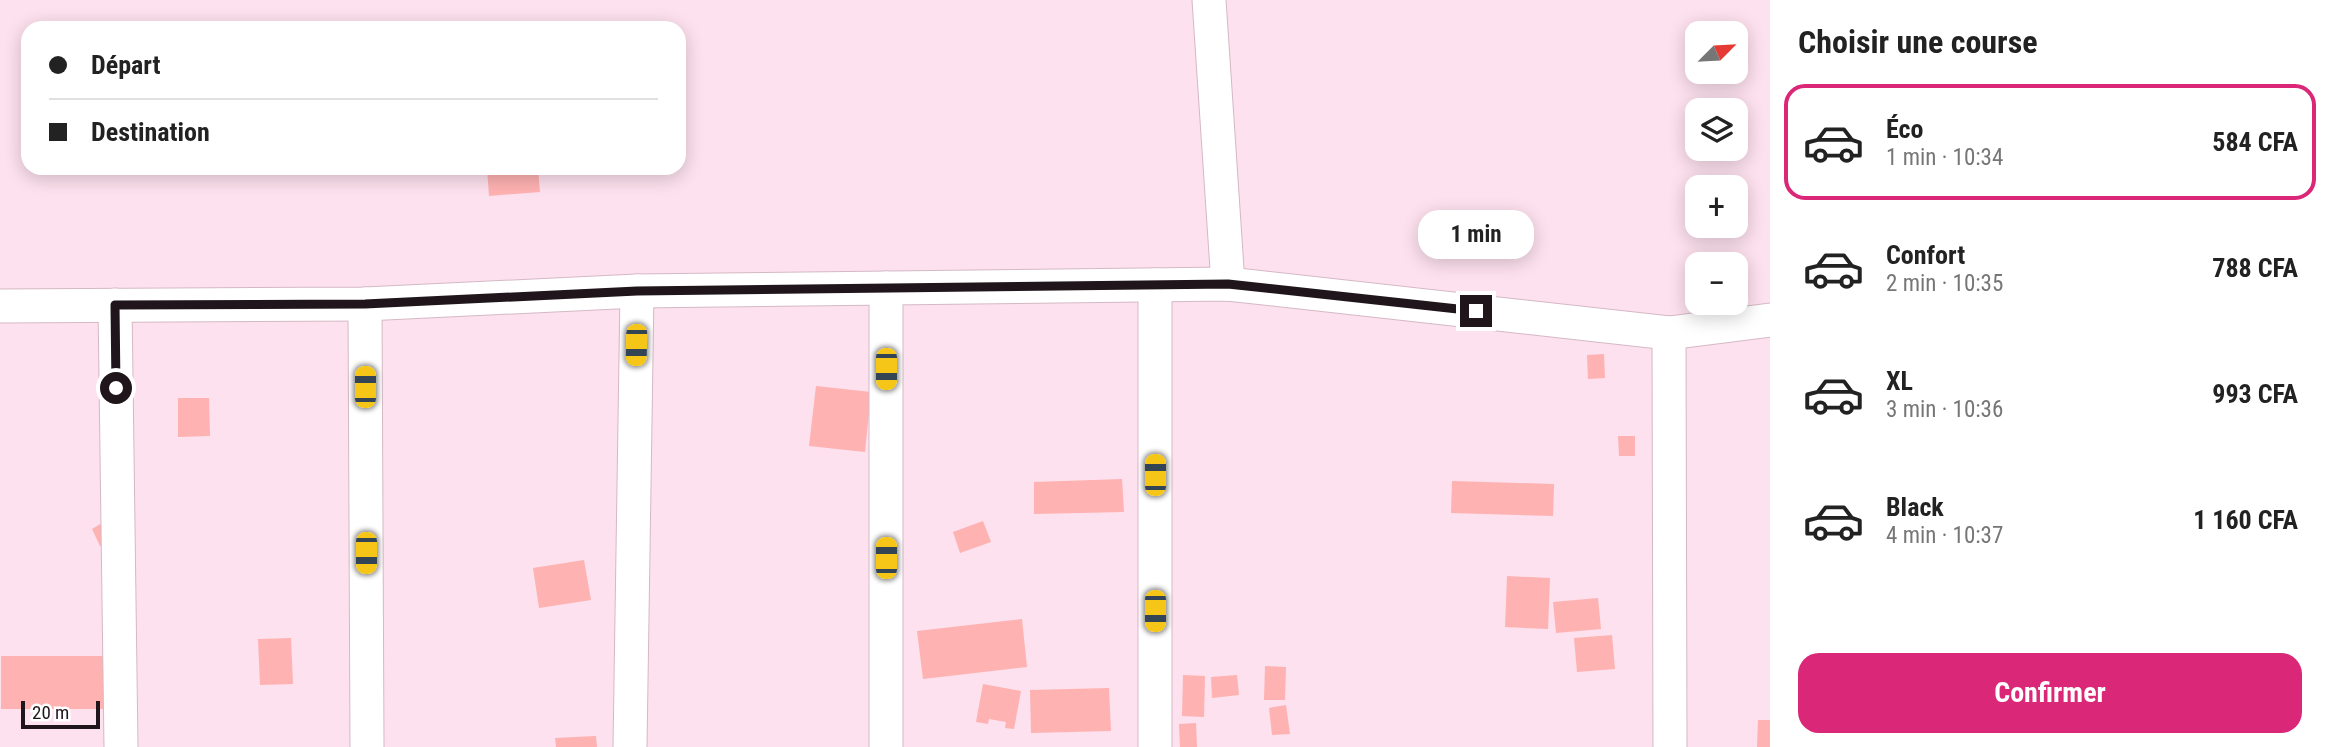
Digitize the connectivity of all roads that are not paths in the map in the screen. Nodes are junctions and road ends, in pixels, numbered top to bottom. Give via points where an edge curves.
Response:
1 (1209, 0) edge
2 (1228, 284) junction
3 (1155, 285) junction
4 (886, 288) junction
5 (637, 291) junction
6 (365, 304) junction
7 (115, 305) junction
8 (0, 306) edge
9 (1770, 320) edge
10 (1670, 332) junction
11 (121, 747) edge
12 (367, 747) edge
13 (629, 747) edge
14 (886, 747) edge
15 (1155, 747) edge
16 (1670, 747) edge

1 - 2 street
2 - 3 street
2 - 10 street
3 - 4 street
3 - 15 street
4 - 5 street
4 - 14 street
5 - 6 street
5 - 13 street
6 - 7 street
6 - 12 street
7 - 8 street
7 - 11 street
9 - 10 street
10 - 16 street

